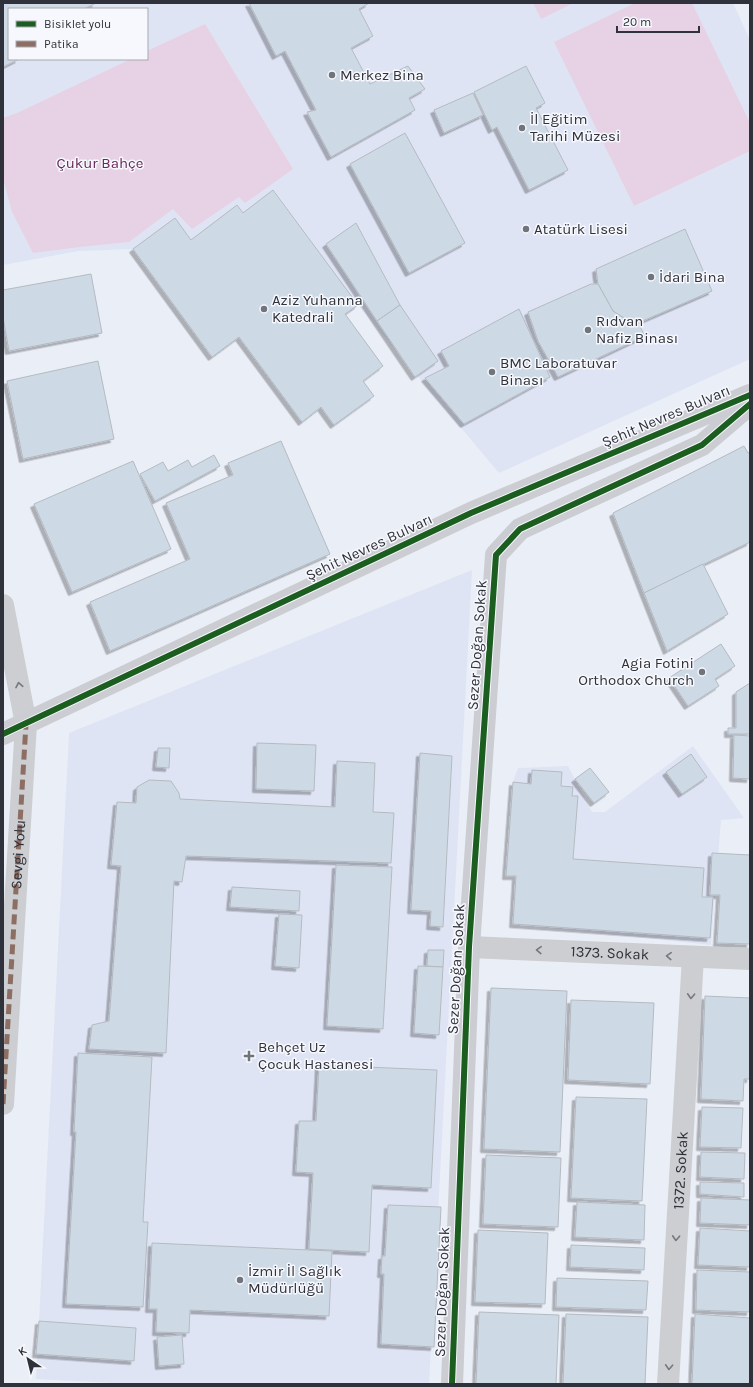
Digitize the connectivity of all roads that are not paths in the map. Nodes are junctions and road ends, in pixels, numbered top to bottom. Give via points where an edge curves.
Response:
1 (750, 395) edge
2 (750, 404) edge
3 (3, 605) edge
4 (26, 724) junction
5 (3, 734) edge
6 (469, 947) junction
7 (693, 957) junction
8 (750, 959) edge
9 (3, 1104) edge
10 (452, 1384) edge
11 (668, 1384) edge

1 - 4 street, Şehit Nevres Bulvarı via 471,513
2 - 6 street, Sezer Doğan Sokak via 702,445 520,529 496,555
4 -> 3 street, Sevgi Yolu
4 - 5 street, Şehit Nevres Bulvarı
4 - 9 street, Sevgi Yolu
7 -> 6 street, 1373. Sokak
6 - 10 street, Sezer Doğan Sokak
7 - 8 street, 1373. Sokak
7 -> 11 street, 1372. Sokak

